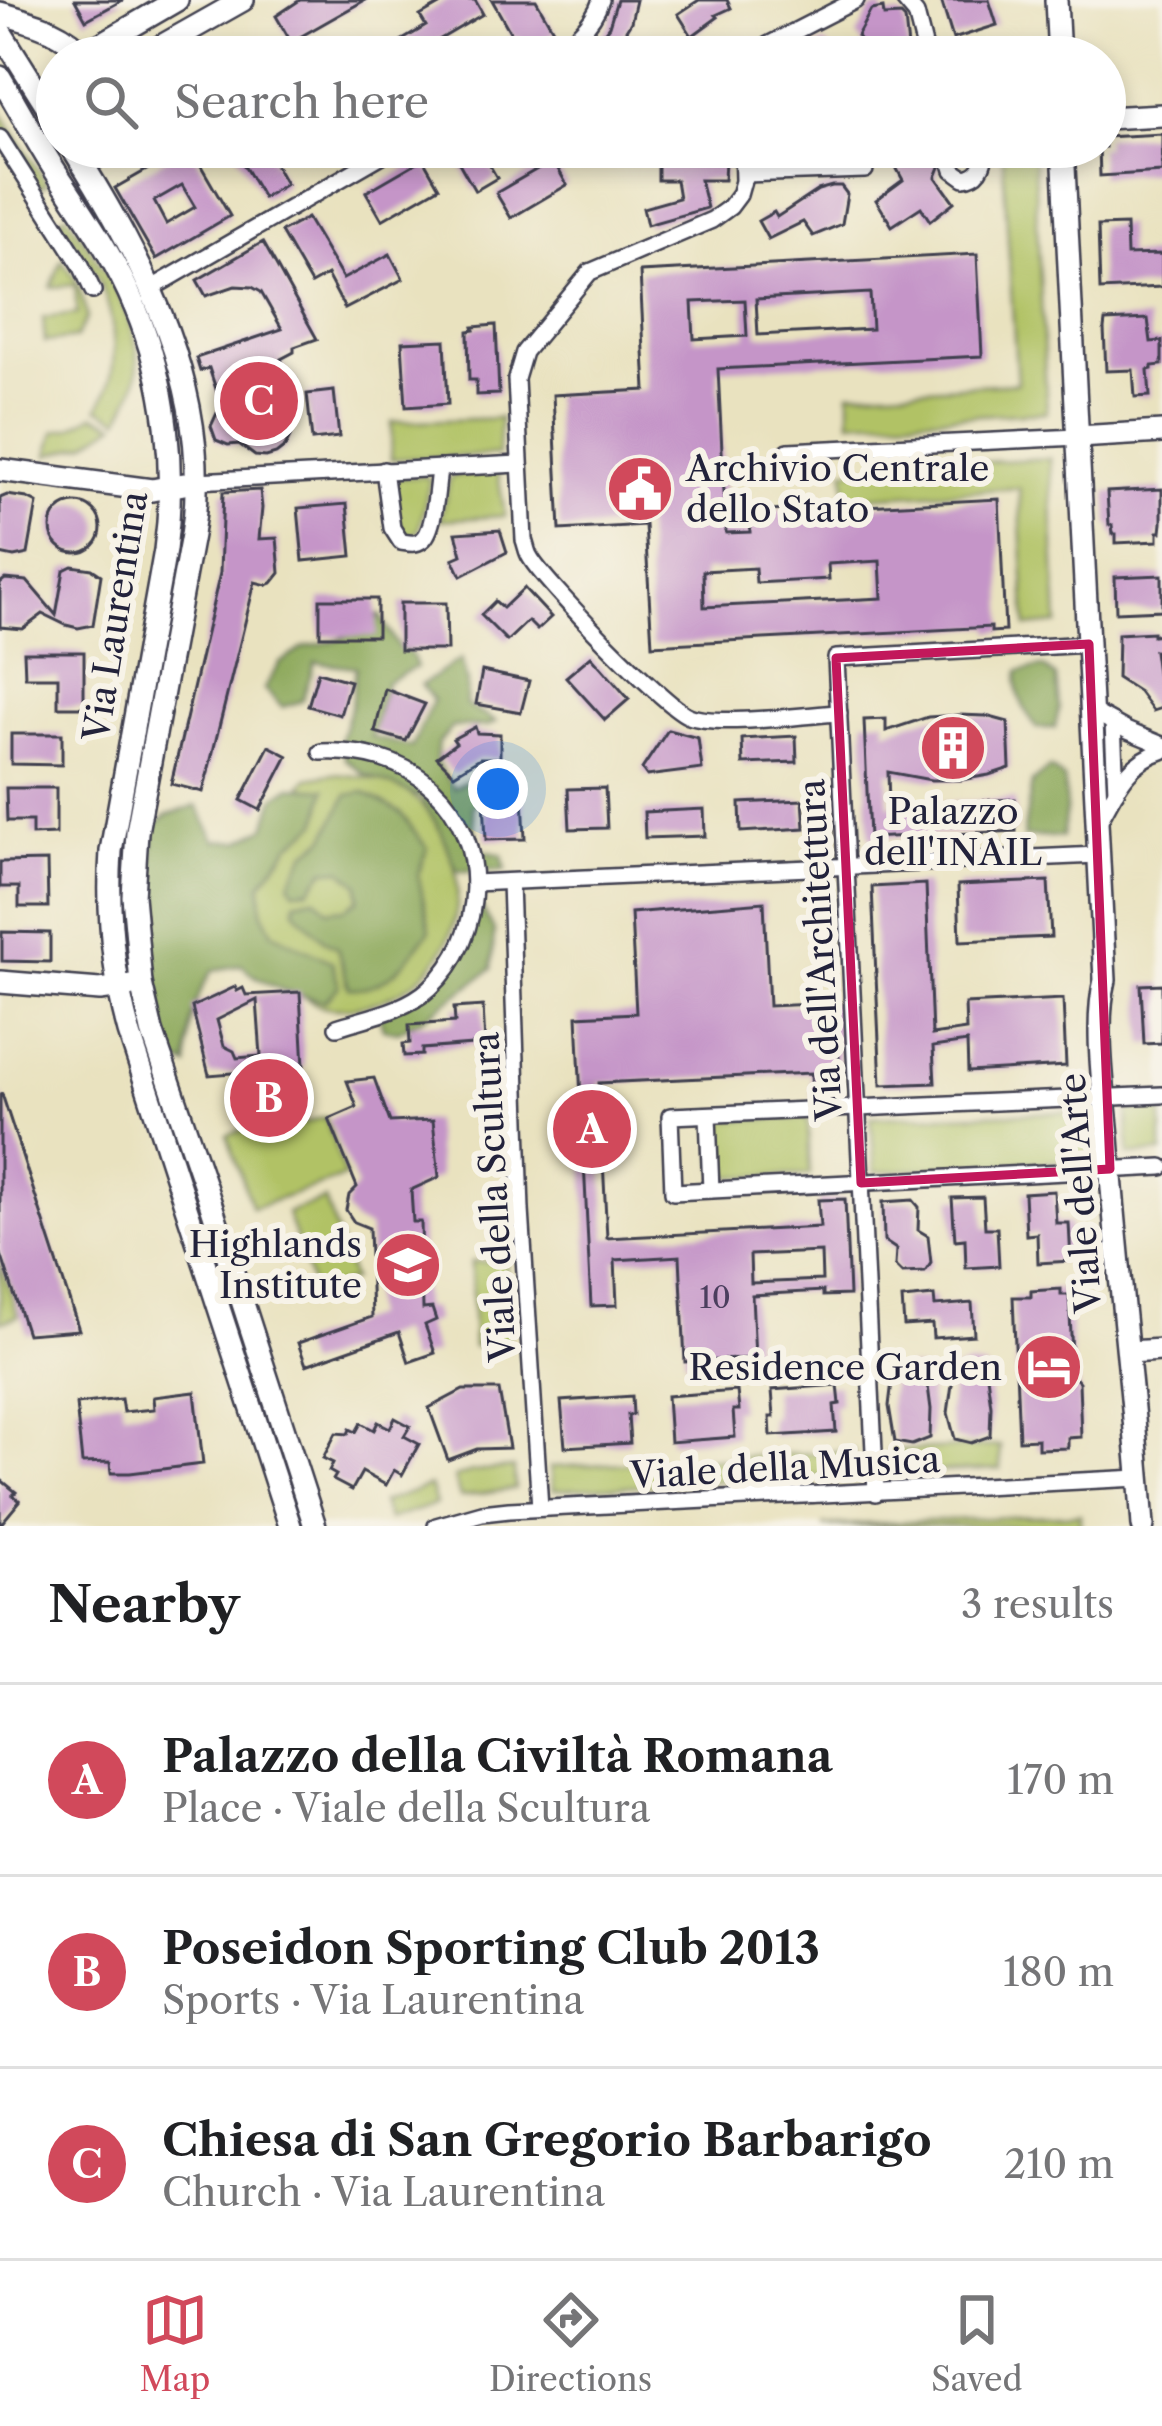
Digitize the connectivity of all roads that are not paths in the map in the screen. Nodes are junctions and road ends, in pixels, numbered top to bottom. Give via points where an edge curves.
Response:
1 (177, 0) edge
2 (243, 0) edge
3 (601, 0) edge
4 (856, 0) edge
5 (904, 0) edge
6 (1056, 0) edge
7 (0, 13) edge
8 (24, 21) junction
9 (0, 32) edge
10 (62, 36) edge
11 (118, 36) edge
12 (179, 36) edge
13 (577, 36) edge
14 (787, 36) edge
15 (922, 36) edge
16 (1058, 36) edge
17 (0, 77) edge
18 (36, 89) edge
19 (1162, 115) edge
20 (1126, 117) edge
21 (0, 138) edge
22 (36, 138) edge
23 (54, 168) edge
24 (85, 168) edge
25 (360, 168) edge
26 (744, 168) edge
27 (865, 168) edge
28 (952, 168) edge
29 (982, 168) edge
30 (1064, 168) edge
31 (744, 174) junction
32 (152, 288) junction
33 (93, 291) dead end
34 (1162, 432) edge
35 (1078, 437) junction
36 (788, 451) dead end
37 (519, 464) junction
38 (439, 468) junction
39 (0, 470) edge
40 (384, 470) junction
41 (196, 481) junction
42 (170, 488) junction
43 (1089, 644) junction
44 (1092, 711) junction
45 (839, 713) junction
46 (1113, 723) junction
47 (1162, 748) edge
48 (321, 752) dead end
49 (1116, 790) junction
50 (1097, 823) junction
51 (1098, 855) junction
52 (846, 867) junction
53 (510, 882) junction
54 (474, 883) junction
55 (0, 982) edge
56 (130, 985) junction
57 (337, 1028) dead end
58 (1162, 1095) edge
59 (1105, 1098) junction
60 (857, 1110) junction
61 (708, 1116) junction
62 (1162, 1167) edge
63 (1110, 1169) junction
64 (861, 1183) junction
65 (711, 1190) junction
66 (1162, 1350) edge
67 (1128, 1352) junction
68 (271, 1427) junction
69 (1139, 1478) junction
70 (876, 1492) junction
71 (540, 1508) junction
72 (290, 1526) edge
73 (315, 1526) edge
74 (436, 1526) edge
75 (1143, 1526) edge

1 - 11 main road
2 - 12 main road
3 - 13 street
4 - 14 street
5 - 15 street
6 - 16 main road
7 - 8 main road
8 - 9 main road
8 - 10 main road
9 - 18 main road
17 - 22 main road, Via Laurentina
19 - 20 main road
21 - 33 street
23 - 42 main road, Via Laurentina via 138,314 162,402
24 - 32 main road, Via Laurentina
25 - 32 street
26 - 31 street
27 - 31 street
28 - 29 street via 964,178
30 - 35 main road
31 - 37 street via 739,195 712,220 590,272 524,352 516,379
32 - 41 main road, Via Laurentina via 182,380
34 - 35 main road
35 - 36 street
35 - 43 main road
37 - 38 street
37 - 45 street via 530,558 675,709 699,719
38 - 40 street
38 - 40 street via 431,525 418,543 401,542 392,528
39 - 42 main road
40 - 41 street
41 - 42 main road
41 - 56 main road, Via Laurentina via 137,832
42 - 56 main road, Via Laurentina via 111,851 110,909
43 - 44 main road, Viale dell'Arte
43 - 45 street, Via dell'Architettura via 836,658
44 - 46 street
44 - 50 main road, Viale dell'Arte
45 - 52 street, Via dell'Architettura
46 - 47 street
46 - 49 street
47 - 49 street via 1136,763
48 - 54 street via 383,759 430,785 462,828
49 - 50 street
50 - 51 main road, Viale dell'Arte
51 - 52 street
51 - 59 main road, Viale dell'Arte
52 - 53 street
52 - 60 street, Via dell'Architettura
53 - 54 street
53 - 71 street, Viale della Scultura
54 - 57 street via 467,930 445,973 413,1000
55 - 56 main road
56 - 68 main road, Via Laurentina via 152,1031
58 - 59 street
59 - 60 street
59 - 63 main road, Viale dell'Arte
60 - 61 street
60 - 64 street, Via dell'Architettura
61 - 65 street
61 - 65 street via 670,1116 673,1192
62 - 63 street
63 - 64 street
63 - 67 main road, Viale dell'Arte
64 - 65 street
64 - 70 street, Via dell'Architettura
66 - 67 main road
67 - 69 main road, Viale dell'Arte
68 - 72 main road, Via Laurentina
68 - 73 main road, Via Laurentina
69 - 70 street, Viale della Musica
69 - 75 main road, Viale dell'Arte
70 - 71 street, Viale della Musica
71 - 74 street, Viale della Musica

